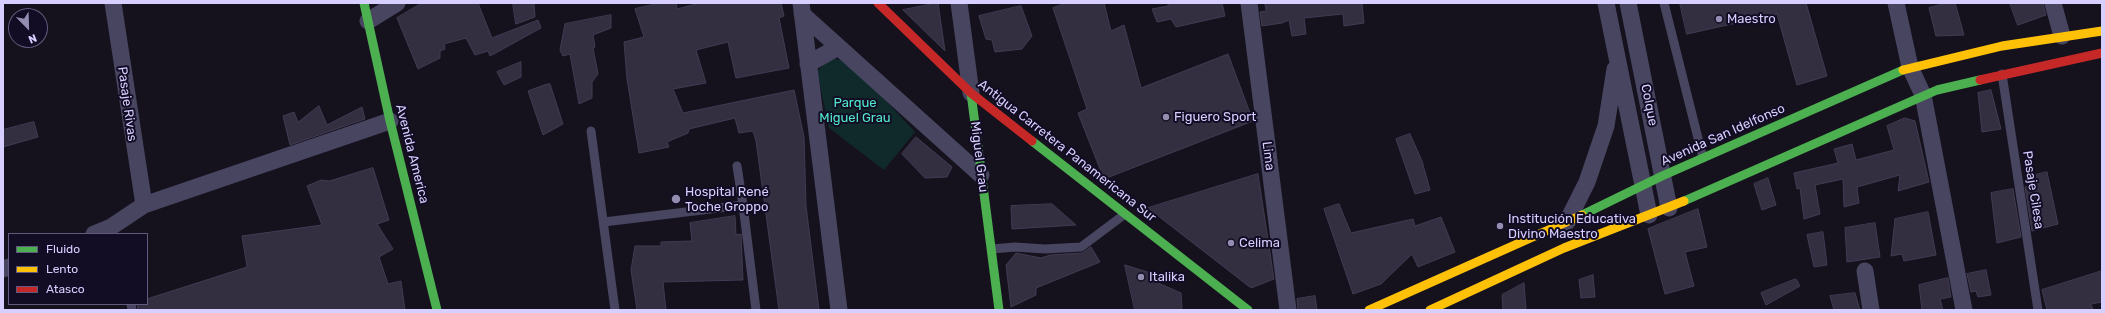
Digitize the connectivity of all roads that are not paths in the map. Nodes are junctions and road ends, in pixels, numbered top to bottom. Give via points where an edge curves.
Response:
1 (113, 3) edge
2 (364, 3) edge
3 (397, 3) edge
4 (878, 3) edge
5 (959, 3) edge
6 (1249, 3) edge
7 (1606, 3) edge
8 (1628, 3) edge
9 (1664, 3) edge
10 (1896, 3) edge
11 (2053, 3) edge
12 (802, 8) edge
13 (368, 22) junction
14 (2102, 31) edge
15 (2062, 36) junction
16 (838, 47) junction
17 (2102, 53) edge
18 (1617, 59) junction
19 (808, 64) junction
20 (1910, 66) junction
21 (2002, 74) junction
22 (971, 93) junction
23 (1923, 95) junction
24 (390, 121) junction
25 (591, 131) dead end
26 (1703, 158) junction
27 (738, 166) dead end
28 (981, 175) junction
29 (1662, 176) junction
30 (1642, 187) junction
31 (144, 205) junction
32 (743, 205) junction
33 (1669, 208) junction
34 (1126, 214) junction
35 (1649, 215) junction
36 (604, 222) junction
37 (1567, 222) junction
38 (112, 231) edge
39 (100, 233) edge
40 (992, 249) junction
41 (1865, 271) dead end
42 (437, 310) edge
43 (615, 310) edge
44 (756, 310) edge
45 (839, 310) edge
46 (999, 310) edge
47 (1248, 310) edge
48 (1288, 310) edge
49 (1369, 310) edge
50 (1430, 310) edge
51 (1871, 310) edge
52 (1964, 310) edge
53 (2038, 310) edge

1 - 31 street, Pasaje Rivas
2 - 13 main road, Avenida America
3 - 13 street
4 - 22 main road, Antigua Carretera Panamericana Sur
5 - 22 street, Miguel Grau
6 - 48 street, Lima
7 - 18 street, Colque
8 - 29 street, Colque
9 - 26 lane
10 - 20 street
11 - 15 street
12 - 16 street
12 - 19 street
13 - 24 main road, Avenida America
14 - 15 main road, Avenida San Idelfonso
15 - 20 main road, Avenida San Idelfonso
16 - 19 street
16 - 28 street
17 - 21 main road
18 - 30 street, Colque
18 - 37 street, Colque via 1606,126 1587,182
19 - 45 street
20 - 23 street
20 - 26 main road, Avenida San Idelfonso
21 - 23 main road
21 - 53 lane, Pasaje Cilesa
22 - 28 main road, Miguel Grau
22 - 34 main road, Antigua Carretera Panamericana Sur
23 - 33 main road
23 - 52 street
24 - 31 street
24 - 42 main road, Avenida America
25 - 36 lane
26 - 29 main road, Avenida San Idelfonso
27 - 32 lane
28 - 40 main road, Miguel Grau
29 - 30 main road, Avenida San Idelfonso
29 - 33 street, Colque
30 - 35 street, Colque
30 - 37 main road, Avenida San Idelfonso
31 - 38 street
32 - 36 lane
32 - 44 lane
33 - 35 main road
34 - 40 lane via 1081,247 1045,250 1015,247
34 - 47 main road, Antigua Carretera Panamericana Sur
35 - 50 main road via 1564,248
36 - 43 lane
37 - 49 main road, Avenida San Idelfonso
38 - 39 street
40 - 46 main road, Miguel Grau
41 - 51 street

